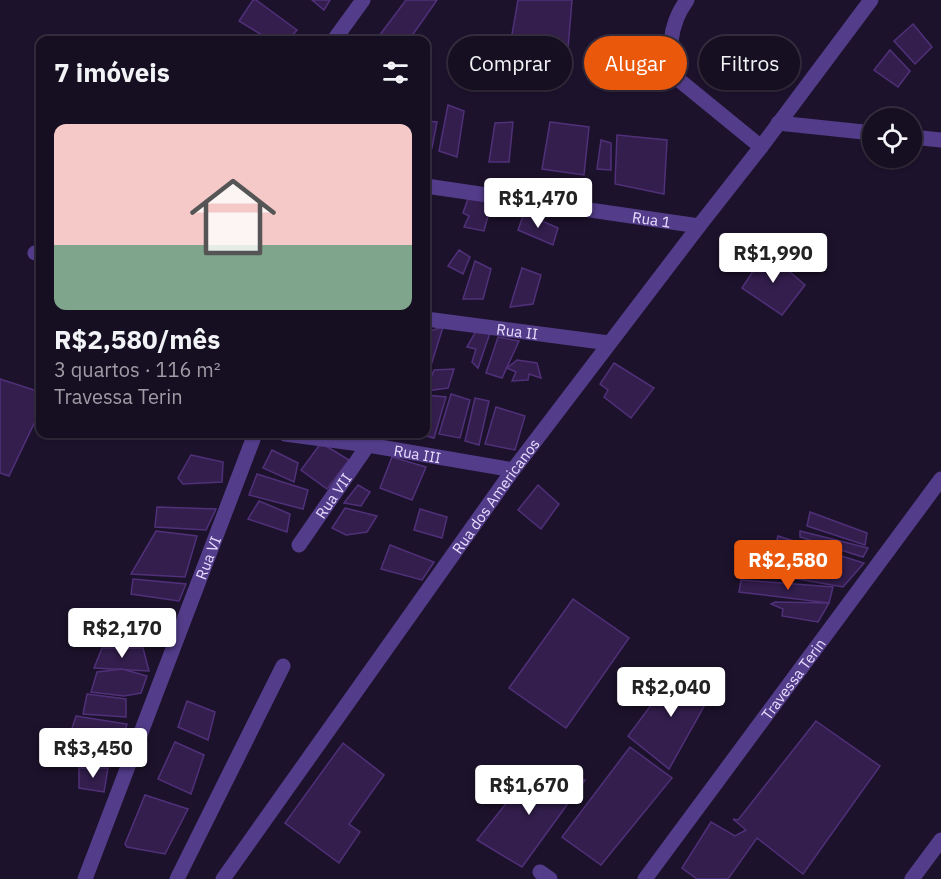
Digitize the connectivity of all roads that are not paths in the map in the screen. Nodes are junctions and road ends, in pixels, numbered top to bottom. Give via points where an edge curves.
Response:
1 (363, 0) edge
2 (687, 0) edge
3 (871, 0) edge
4 (337, 36) edge
5 (778, 123) junction
6 (862, 132) edge
7 (922, 138) edge
8 (941, 140) edge
9 (761, 147) junction
10 (430, 187) edge
11 (699, 226) junction
12 (430, 320) edge
13 (609, 343) junction
14 (253, 438) edge
15 (315, 438) edge
16 (368, 445) junction
17 (513, 470) junction
18 (941, 479) edge
19 (299, 545) dead end
20 (283, 666) dead end
21 (941, 840) edge
22 (85, 879) edge
23 (177, 879) edge
24 (224, 879) edge
25 (645, 879) edge
26 (912, 879) edge

1 - 4 street
2 - 9 street via 672,33 673,69 679,80
3 - 5 street, Rua dos Americanos
5 - 6 street
5 - 9 street, Rua dos Americanos
7 - 8 street
9 - 11 street, Rua dos Americanos
10 - 11 street, Rua 1
11 - 13 street, Rua dos Americanos
12 - 13 street, Rua II
13 - 17 street, Rua dos Americanos
14 - 22 street, Rua VI
15 - 16 street, Rua III
16 - 17 street, Rua III
16 - 19 street, Rua VII
17 - 24 street, Rua dos Americanos
18 - 25 street, Travessa Terin
20 - 23 street
21 - 26 street

